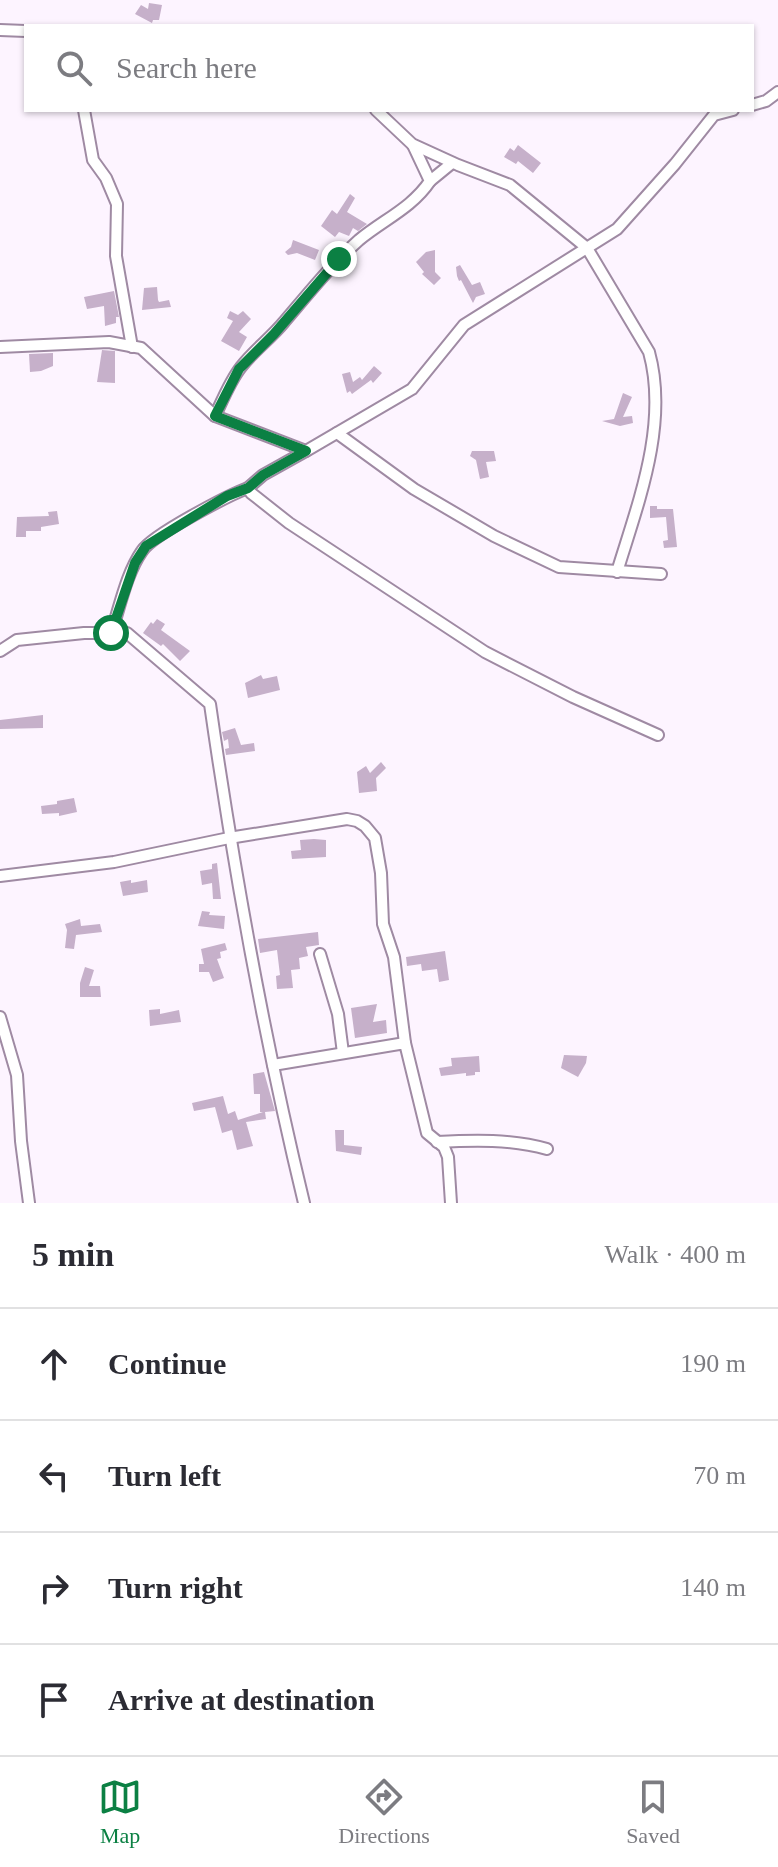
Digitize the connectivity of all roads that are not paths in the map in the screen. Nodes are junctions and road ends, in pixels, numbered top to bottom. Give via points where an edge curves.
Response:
1 (0, 30) edge
2 (24, 31) edge
3 (778, 92) edge
4 (754, 104) edge
5 (84, 112) edge
6 (378, 112) edge
7 (725, 112) edge
8 (412, 144) junction
9 (452, 163) junction
10 (430, 181) junction
11 (587, 248) junction
12 (0, 347) edge
13 (132, 347) junction
14 (215, 416) junction
15 (337, 433) junction
16 (306, 451) junction
17 (248, 488) junction
18 (617, 572) junction
19 (661, 574) dead end
20 (111, 633) junction
21 (0, 651) edge
22 (658, 735) dead end
23 (229, 838) junction
24 (0, 876) edge
25 (320, 954) dead end
26 (0, 1017) edge
27 (405, 1043) junction
28 (343, 1053) junction
29 (273, 1065) junction
30 (437, 1142) junction
31 (547, 1149) dead end
32 (29, 1203) edge
33 (304, 1203) edge
34 (451, 1203) edge

1 - 2 street
3 - 4 street
5 - 13 street via 93,160 117,204 116,256
6 - 8 street
7 - 11 street via 714,115 617,229
8 - 9 street
8 - 10 street
9 - 10 street
9 - 11 street via 510,185
10 - 14 street via 400,212 339,259 255,350 232,380
11 - 15 street via 464,325 412,389
11 - 18 street via 649,352 654,371 653,439
12 - 13 street via 109,342
13 - 14 street via 141,348
14 - 16 street
15 - 16 street
15 - 18 street via 414,489 494,536 559,567
16 - 17 street
17 - 20 street via 146,546
17 - 22 street via 289,523 485,652
18 - 19 street
20 - 21 street via 17,640
20 - 23 street via 127,633 210,704
23 - 24 street via 114,862
23 - 27 street via 347,819 370,830
23 - 29 street
25 - 28 street
26 - 32 street via 17,1075
27 - 28 street
27 - 30 street via 427,1133
28 - 29 street
29 - 33 street
30 - 31 street via 490,1141
30 - 34 street via 448,1157

